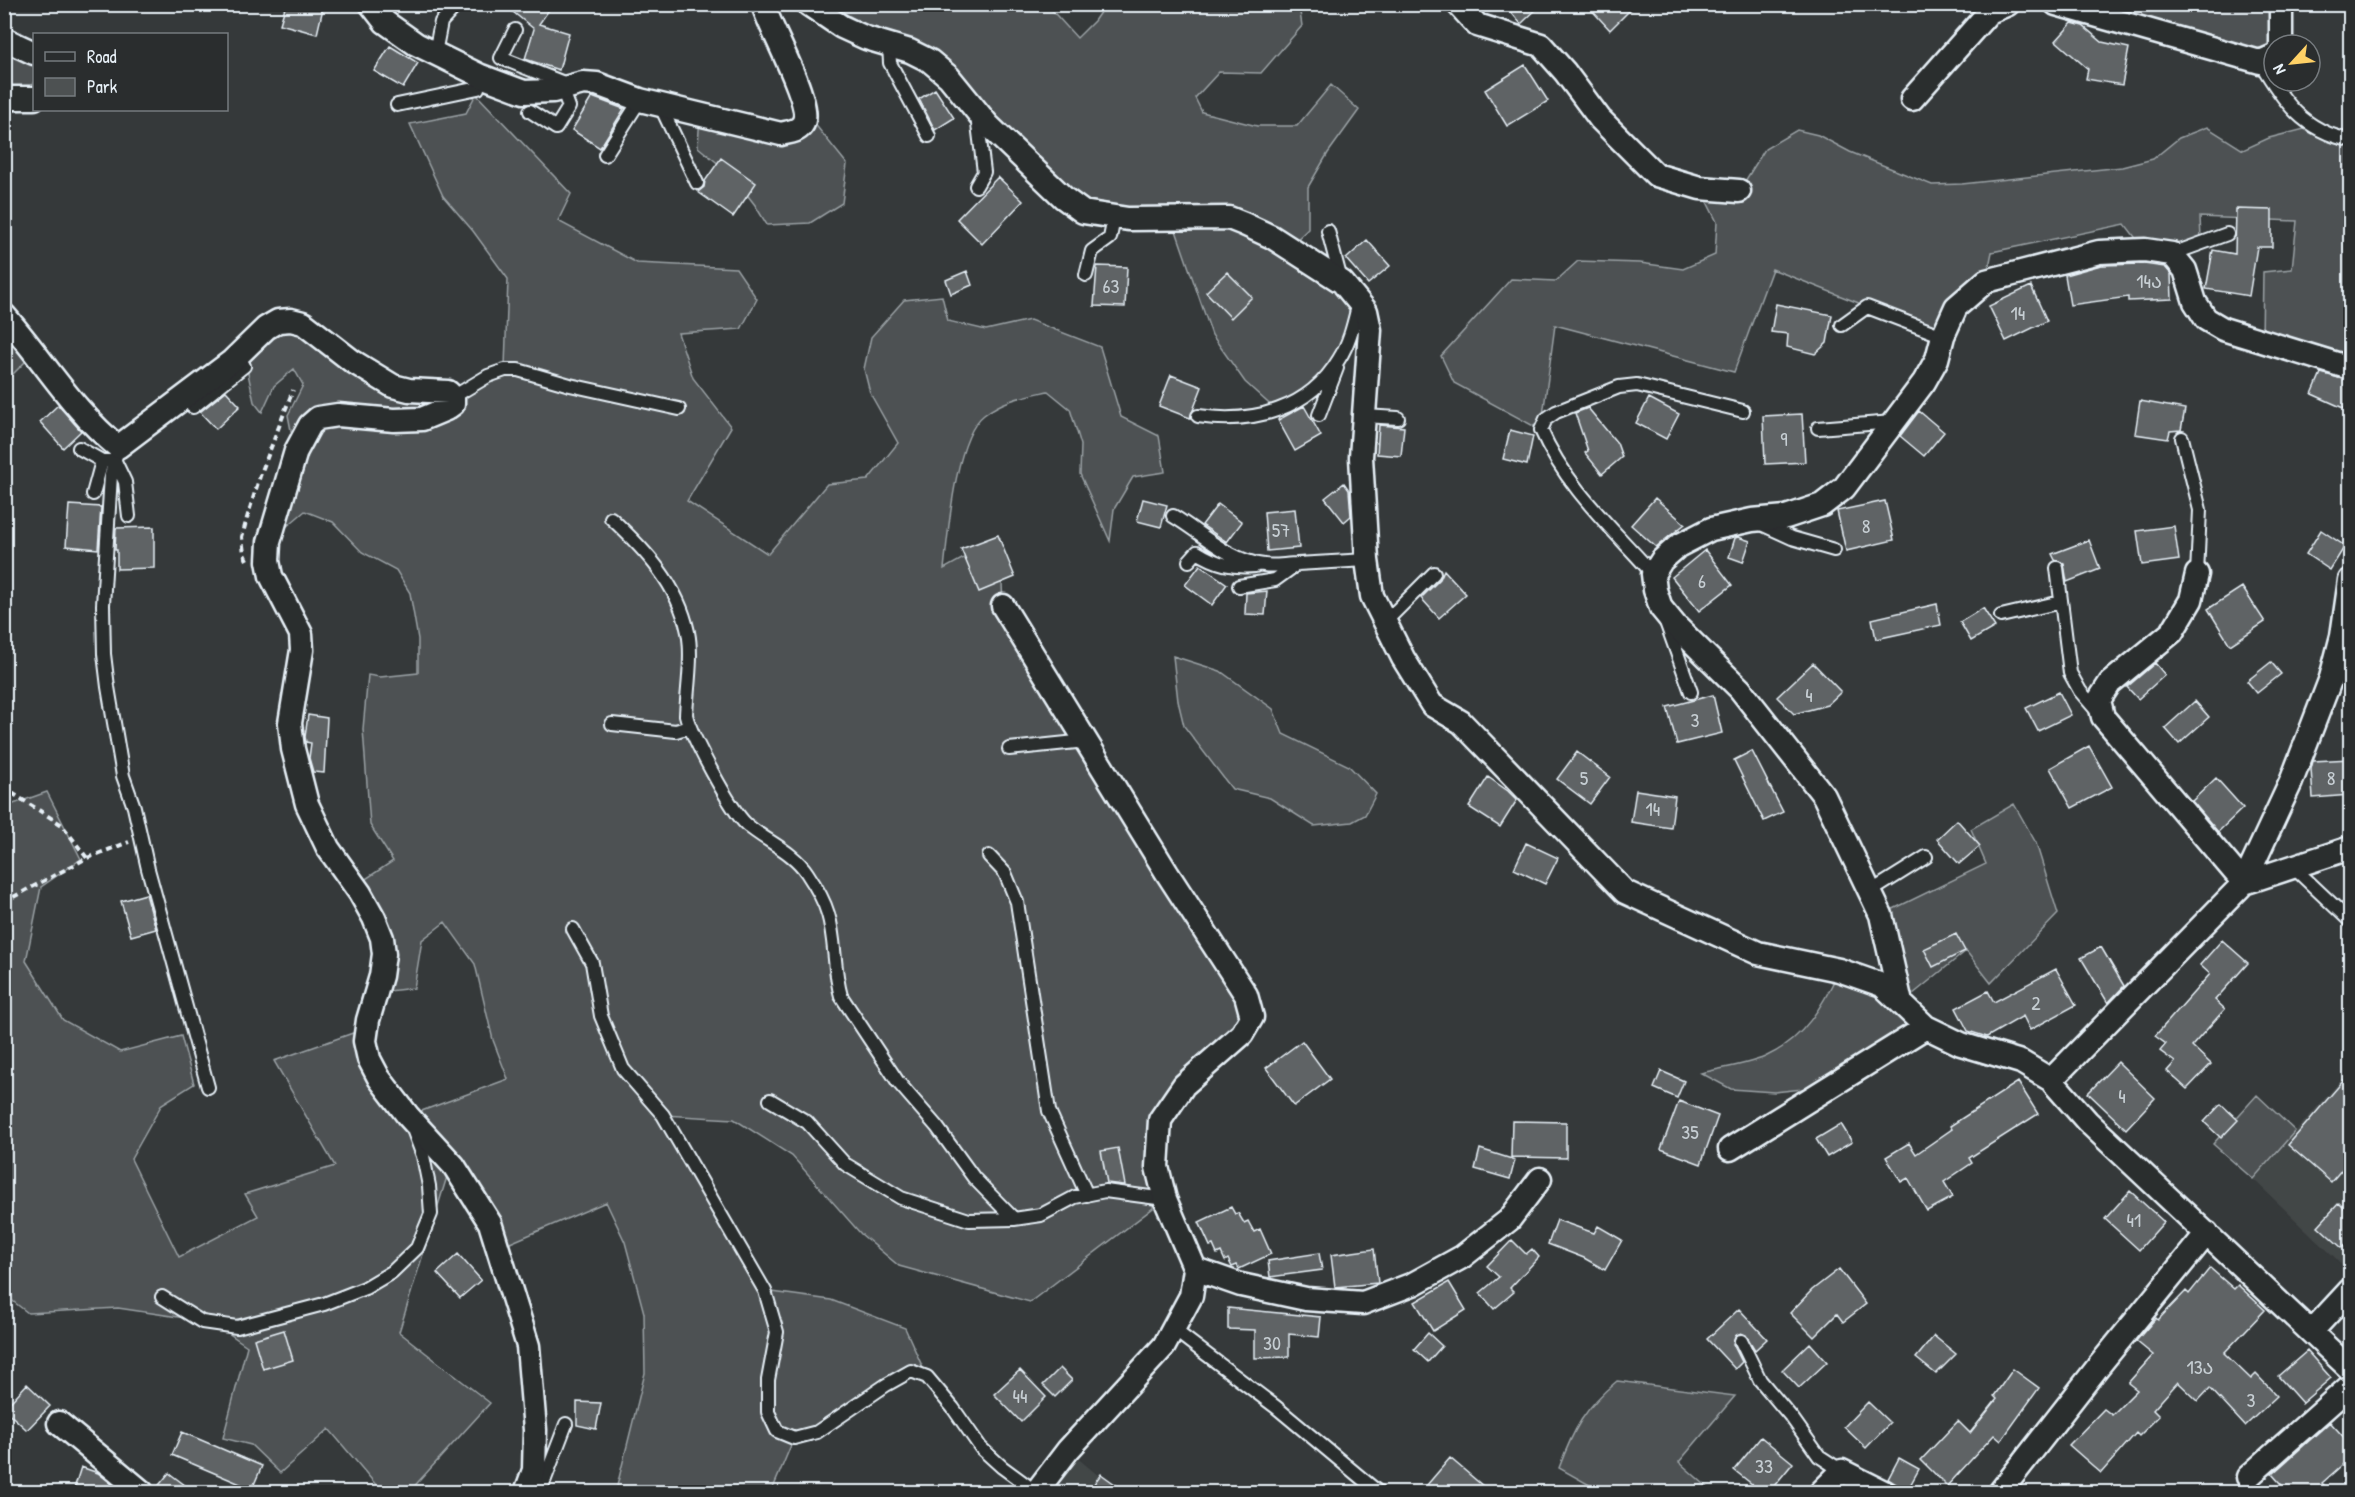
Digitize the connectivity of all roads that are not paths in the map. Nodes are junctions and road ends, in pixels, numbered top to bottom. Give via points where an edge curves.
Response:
1 (371, 4) edge
2 (458, 4) edge
3 (763, 4) edge
4 (808, 4) edge
5 (1458, 4) edge
6 (2008, 4) edge
7 (2056, 4) edge
8 (2281, 4) edge
9 (515, 30) dead end
10 (2281, 33) edge
11 (4, 39) edge
12 (889, 45) junction
13 (33, 52) edge
14 (435, 53) junction
15 (2262, 58) edge
16 (481, 76) junction
17 (566, 87) junction
18 (2280, 93) edge
19 (4, 98) edge
20 (33, 98) edge
21 (1912, 99) dead end
22 (650, 102) junction
23 (397, 105) dead end
24 (530, 111) dead end
25 (976, 111) junction
26 (929, 136) dead end
27 (2350, 140) edge
28 (605, 155) dead end
29 (697, 183) dead end
30 (976, 186) dead end
31 (1739, 191) dead end
32 (1114, 218) junction
33 (1328, 231) dead end
34 (2227, 234) dead end
35 (2172, 254) junction
36 (1086, 275) dead end
37 (1342, 282) junction
38 (1360, 301) junction
39 (4, 315) edge
40 (1842, 325) dead end
41 (1943, 336) junction
42 (238, 356) junction
43 (1340, 359) junction
44 (2350, 368) edge
45 (453, 397) junction
46 (193, 407) dead end
47 (679, 409) dead end
48 (1743, 411) dead end
49 (1319, 415) dead end
50 (1198, 416) dead end
51 (1364, 416) junction
52 (1398, 418) dead end
53 (1893, 422) junction
54 (1818, 428) dead end
55 (2182, 438) dead end
56 (79, 448) dead end
57 (112, 456) junction
58 (93, 494) dead end
59 (129, 516) dead end
60 (1173, 516) dead end
61 (611, 518) dead end
62 (1752, 520) junction
63 (1834, 550) dead end
64 (1367, 560) junction
65 (1189, 561) dead end
66 (1297, 564) junction
67 (1265, 566) junction
68 (2057, 568) dead end
69 (1434, 573) dead end
70 (1653, 574) junction
71 (2198, 574) joint
72 (2350, 580) edge
73 (1239, 586) dead end
74 (2061, 602) junction
75 (1003, 606) dead end
76 (1661, 608) junction
77 (2001, 616) dead end
78 (1385, 622) junction
79 (1691, 692) dead end
80 (2103, 717) junction
81 (612, 724) dead end
82 (689, 727) junction
83 (1086, 741) junction
84 (1009, 749) dead end
85 (312, 781) dead end
86 (307, 804) junction
87 (2350, 848) edge
88 (989, 856) dead end
89 (1926, 857) dead end
90 (2293, 867) junction
91 (2244, 882) junction
92 (1870, 892) junction
93 (2350, 921) edge
94 (573, 929) dead end
95 (1901, 1003) junction
96 (1926, 1027) junction
97 (2051, 1080) junction
98 (208, 1087) dead end
99 (770, 1100) dead end
100 (408, 1116) junction
101 (1730, 1149) dead end
102 (1540, 1179) dead end
103 (1087, 1194) junction
104 (1165, 1199) junction
105 (1014, 1219) junction
106 (2207, 1233) junction
107 (1195, 1269) junction
108 (2350, 1290) edge
109 (162, 1297) dead end
110 (1173, 1329) junction
111 (2311, 1332) junction
112 (1741, 1341) dead end
113 (2350, 1369) edge
114 (2350, 1386) edge
115 (59, 1423) dead end
116 (566, 1424) dead end
117 (1842, 1471) junction
118 (2248, 1477) dead end
119 (142, 1492) edge
120 (526, 1492) edge
121 (540, 1492) edge
122 (1036, 1492) edge
123 (1378, 1492) edge
124 (1821, 1492) edge
125 (1884, 1492) edge
126 (2000, 1492) edge

1 - 14 street via 385,22
2 - 14 lane via 441,22
3 - 22 street via 803,102 802,125 781,134
4 - 12 street via 850,30
5 - 31 street via 1477,25 1541,45 1600,119 1656,175 1700,188
6 - 21 street via 1989,12
7 - 15 street
8 - 10 street
9 - 17 lane via 501,58
11 - 13 street
12 - 25 street via 930,62 949,77
12 - 26 lane via 890,63
14 - 16 street
16 - 17 street via 524,92
16 - 23 lane via 478,88
17 - 22 street via 597,84
17 - 24 lane via 569,107 556,128
18 - 27 lane via 2299,116 2336,137
19 - 20 street
22 - 28 lane
22 - 29 lane
25 - 30 lane via 984,172
25 - 32 street via 1064,198 1083,212
32 - 36 lane via 1110,238 1092,251
32 - 37 street via 1229,218 1272,237
33 - 37 lane
34 - 35 lane
35 - 41 street via 2145,250 2099,252 1986,281 1956,307
35 - 44 street via 2185,270 2195,302 2206,319 2223,329
37 - 38 street
38 - 43 lane
38 - 51 street via 1371,330
39 - 57 street via 106,438
40 - 41 lane via 1868,307
41 - 53 street via 1924,382
42 - 45 street via 266,328 278,321 291,320 303,323 334,349 393,386 448,392
42 - 46 lane via 244,366
42 - 57 street
43 - 49 lane
43 - 50 lane via 1325,380 1277,411 1225,420
45 - 47 lane via 488,376 518,370 570,386
45 - 86 street via 453,404 446,409 422,419 326,415 310,425 296,451 269,542 268,561 271,576 301,634 302,651 290,723
48 - 70 lane via 1637,385 1619,387 1546,419 1541,430 1565,476
51 - 52 lane
51 - 64 street via 1361,457
53 - 54 lane
53 - 62 street via 1844,488 1822,505 1786,517
55 - 71 lane via 2200,510
56 - 57 lane
57 - 58 lane
57 - 59 lane via 125,483
57 - 98 lane via 103,605 104,654 117,751
60 - 67 lane via 1227,553
61 - 82 lane via 645,550 678,603 688,633
62 - 63 lane via 1792,538
62 - 70 street via 1711,529 1678,546
64 - 66 lane
64 - 78 street via 1372,596
65 - 67 lane via 1197,552 1228,567
66 - 67 lane
66 - 73 lane via 1275,580
68 - 74 lane
69 - 78 lane
70 - 76 street
71 - 80 street via 2192,600 2172,632 2109,683 2100,700
72 - 91 street via 2331,678 2291,782
74 - 77 lane
74 - 80 lane via 2070,673
75 - 83 street
76 - 79 lane
76 - 92 street via 1740,689 1824,796
78 - 95 street via 1432,705 1461,722 1625,891 1758,953 1839,970 1882,985
80 - 91 street
81 - 82 lane via 676,731
82 - 105 lane via 744,823 806,870 828,914 836,981 849,1010 898,1082 974,1178
83 - 84 lane
83 - 104 street via 1246,995 1252,1017 1242,1034 1184,1085 1160,1120 1158,1167
85 - 86 lane
86 - 100 street via 328,848 360,893 382,938 381,976 365,1041 379,1078
87 - 90 street
88 - 103 lane via 1005,873 1017,902 1049,1111
89 - 92 lane
90 - 91 street
90 - 93 lane
91 - 97 street
92 - 95 street via 1881,915
94 - 122 lane via 592,963 602,1016 623,1069 663,1115 765,1291 777,1332 768,1380 768,1412 777,1431 794,1438 818,1432 911,1371 927,1377 981,1448
95 - 96 street
96 - 97 street via 1961,1044 2021,1062
96 - 101 street
97 - 106 street via 2087,1121
99 - 105 lane via 807,1122 845,1164 901,1198 969,1220
100 - 109 lane via 423,1156 431,1214 417,1248 392,1272 324,1304 237,1327 202,1322
100 - 120 street via 454,1166 490,1223 528,1346 535,1430 534,1470
102 - 107 street via 1509,1220 1462,1257 1413,1284 1363,1303 1306,1299 1241,1285
103 - 104 lane via 1105,1191
103 - 105 lane via 1041,1215
104 - 107 street
106 - 111 street
106 - 126 street
107 - 110 street via 1191,1296
108 - 111 street
110 - 122 street via 1164,1346 1068,1450
110 - 123 lane via 1276,1407
111 - 113 street
112 - 117 lane via 1760,1380 1819,1456
114 - 118 street
115 - 119 street
116 - 121 lane
117 - 124 street
117 - 125 street

